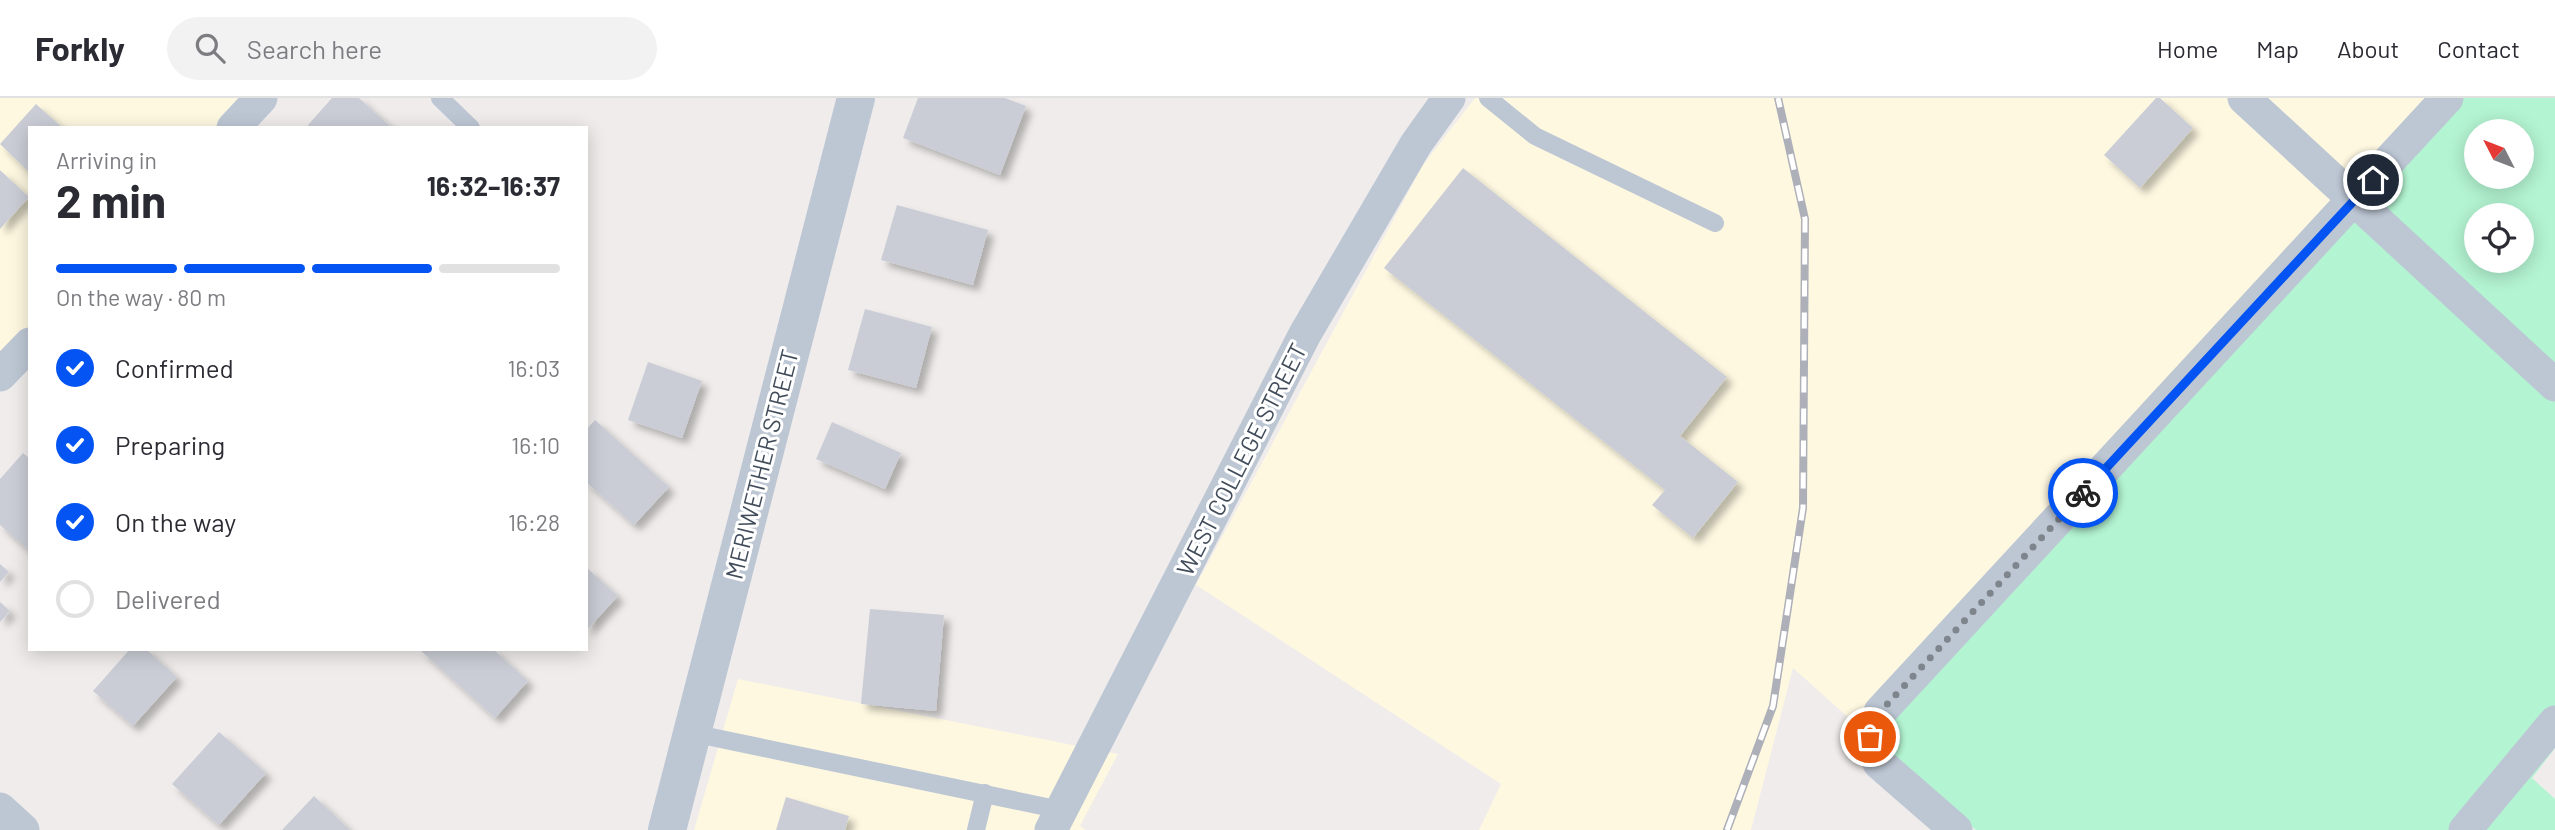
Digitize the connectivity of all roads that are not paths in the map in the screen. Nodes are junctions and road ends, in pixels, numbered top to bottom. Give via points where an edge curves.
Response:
1 (261, 98) edge
2 (440, 98) edge
3 (856, 98) edge
4 (1449, 98) edge
5 (1488, 98) edge
6 (2244, 98) edge
7 (2448, 98) edge
8 (235, 126) edge
9 (469, 126) edge
10 (2355, 200) junction
11 (1715, 223) dead end
12 (28, 346) edge
13 (2, 368) edge
14 (2555, 385) edge
15 (2555, 722) edge
16 (692, 733) junction
17 (985, 793) junction
18 (0, 809) edge
19 (1056, 820) edge
20 (23, 830) edge
21 (667, 830) edge
22 (976, 830) edge
23 (1956, 830) edge
24 (2465, 830) edge

1 - 8 street
2 - 9 lane
3 - 16 street, MERIWETHER STREET
4 - 19 street, WEST COLLEGE STREET via 1416,144 1304,334
5 - 11 lane via 1535,136
6 - 10 street
7 - 10 street
10 - 14 street
10 - 23 street via 1880,712 1870,737 1879,763
12 - 13 street
15 - 24 street
16 - 17 lane
16 - 21 street, MERIWETHER STREET
17 - 19 lane
17 - 22 lane
18 - 20 street

